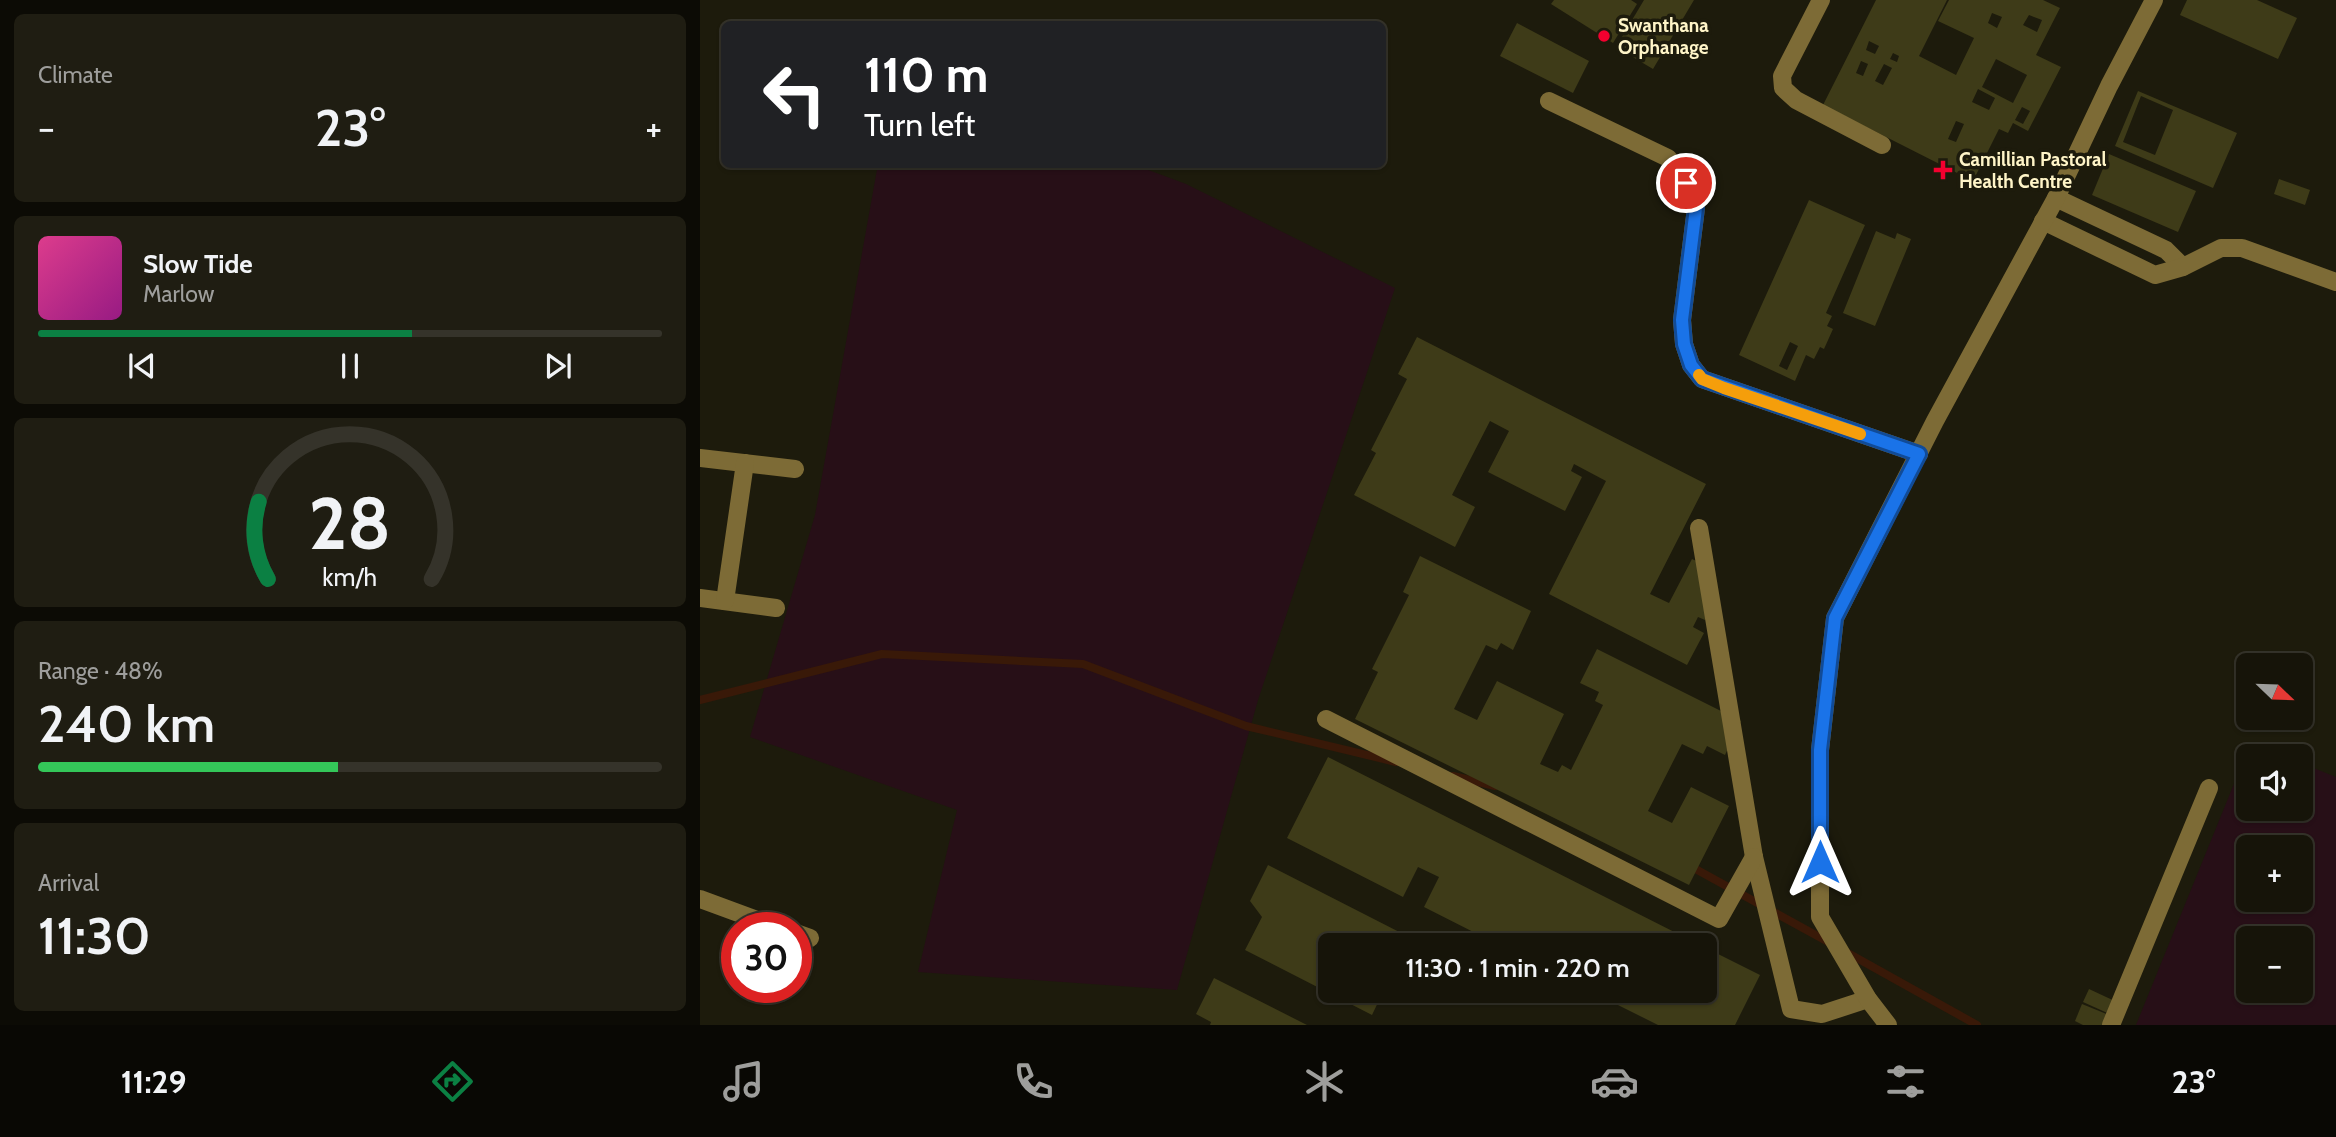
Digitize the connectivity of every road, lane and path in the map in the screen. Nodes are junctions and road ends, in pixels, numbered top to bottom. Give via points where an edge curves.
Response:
1 (1821, 0) edge
2 (2146, 2) edge
3 (1549, 101) dead end
4 (1882, 145) dead end
5 (2056, 198) junction
6 (2043, 221) junction
7 (2183, 267) junction
8 (2336, 282) edge
9 (1919, 454) junction
10 (700, 458) edge
11 (745, 463) junction
12 (795, 469) dead end
13 (1699, 528) dead end
14 (700, 598) edge
15 (725, 601) junction
16 (776, 608) dead end
17 (1326, 719) dead end
18 (2209, 788) dead end
19 (1754, 857) junction
20 (700, 899) edge
21 (735, 912) edge
22 (1868, 999) junction
23 (1888, 1025) edge
24 (2111, 1025) edge

1 - 4 street via 1782,76 1783,88 1796,100
2 - 5 street
3 - 9 street via 1668,158 1686,183 1696,208 1682,320 1691,365 1702,379
5 - 6 street
5 - 7 street via 2166,250
6 - 7 street via 2155,275
6 - 9 street
7 - 8 street via 2221,248 2242,248
9 - 22 street via 1835,618 1820,750 1820,917
10 - 11 street
11 - 12 street
11 - 15 street
13 - 19 street
14 - 15 street
15 - 16 street
17 - 19 street via 1719,919
18 - 24 street
19 - 22 street via 1791,1009 1822,1014
20 - 21 street
22 - 23 street

